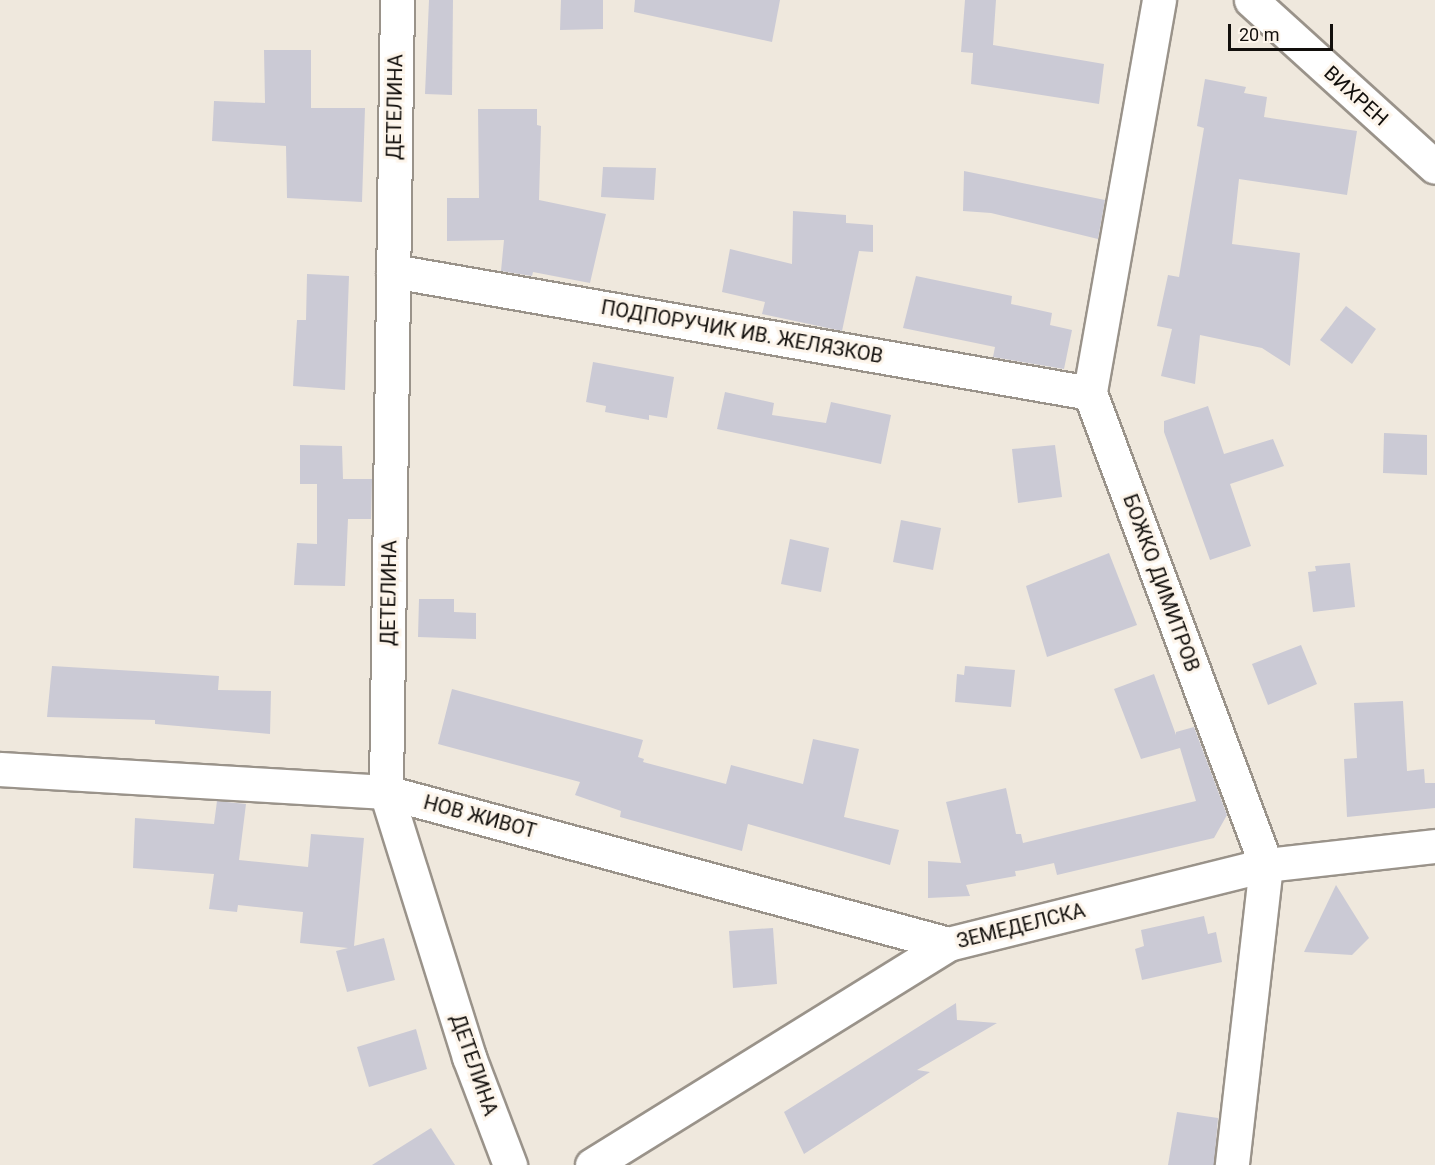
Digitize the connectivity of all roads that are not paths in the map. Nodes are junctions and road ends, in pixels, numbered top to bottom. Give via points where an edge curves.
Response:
1 (397, 0) edge
2 (1160, 0) edge
3 (1251, 0) edge
4 (1435, 167) edge
5 (393, 271) junction
6 (1090, 393) junction
7 (0, 770) edge
8 (386, 792) junction
9 (1435, 846) edge
10 (1266, 865) junction
11 (948, 944) junction
12 (510, 1165) edge
13 (592, 1165) edge
14 (1232, 1165) edge

1 - 5 street, ДЕТЕЛИНА
2 - 6 street
3 - 4 street, ВИХРЕН
5 - 6 street, ПОДПОРУЧИК ИВ. ЖЕЛЯЗКОВ
5 - 8 street, ДЕТЕЛИНА
6 - 10 street, БОЖКО ДИМИТРОВ
7 - 8 street, НОВ ЖИВОТ
8 - 11 street, НОВ ЖИВОТ
8 - 12 street, ДЕТЕЛИНА via 469,1057
9 - 10 street, ЗЕМЕДЕЛСКА
10 - 11 street, ЗЕМЕДЕЛСКА
10 - 14 street, БОЖКО ДИМИТРОВ
11 - 13 street, ЗЕМЕДЕЛСКА

